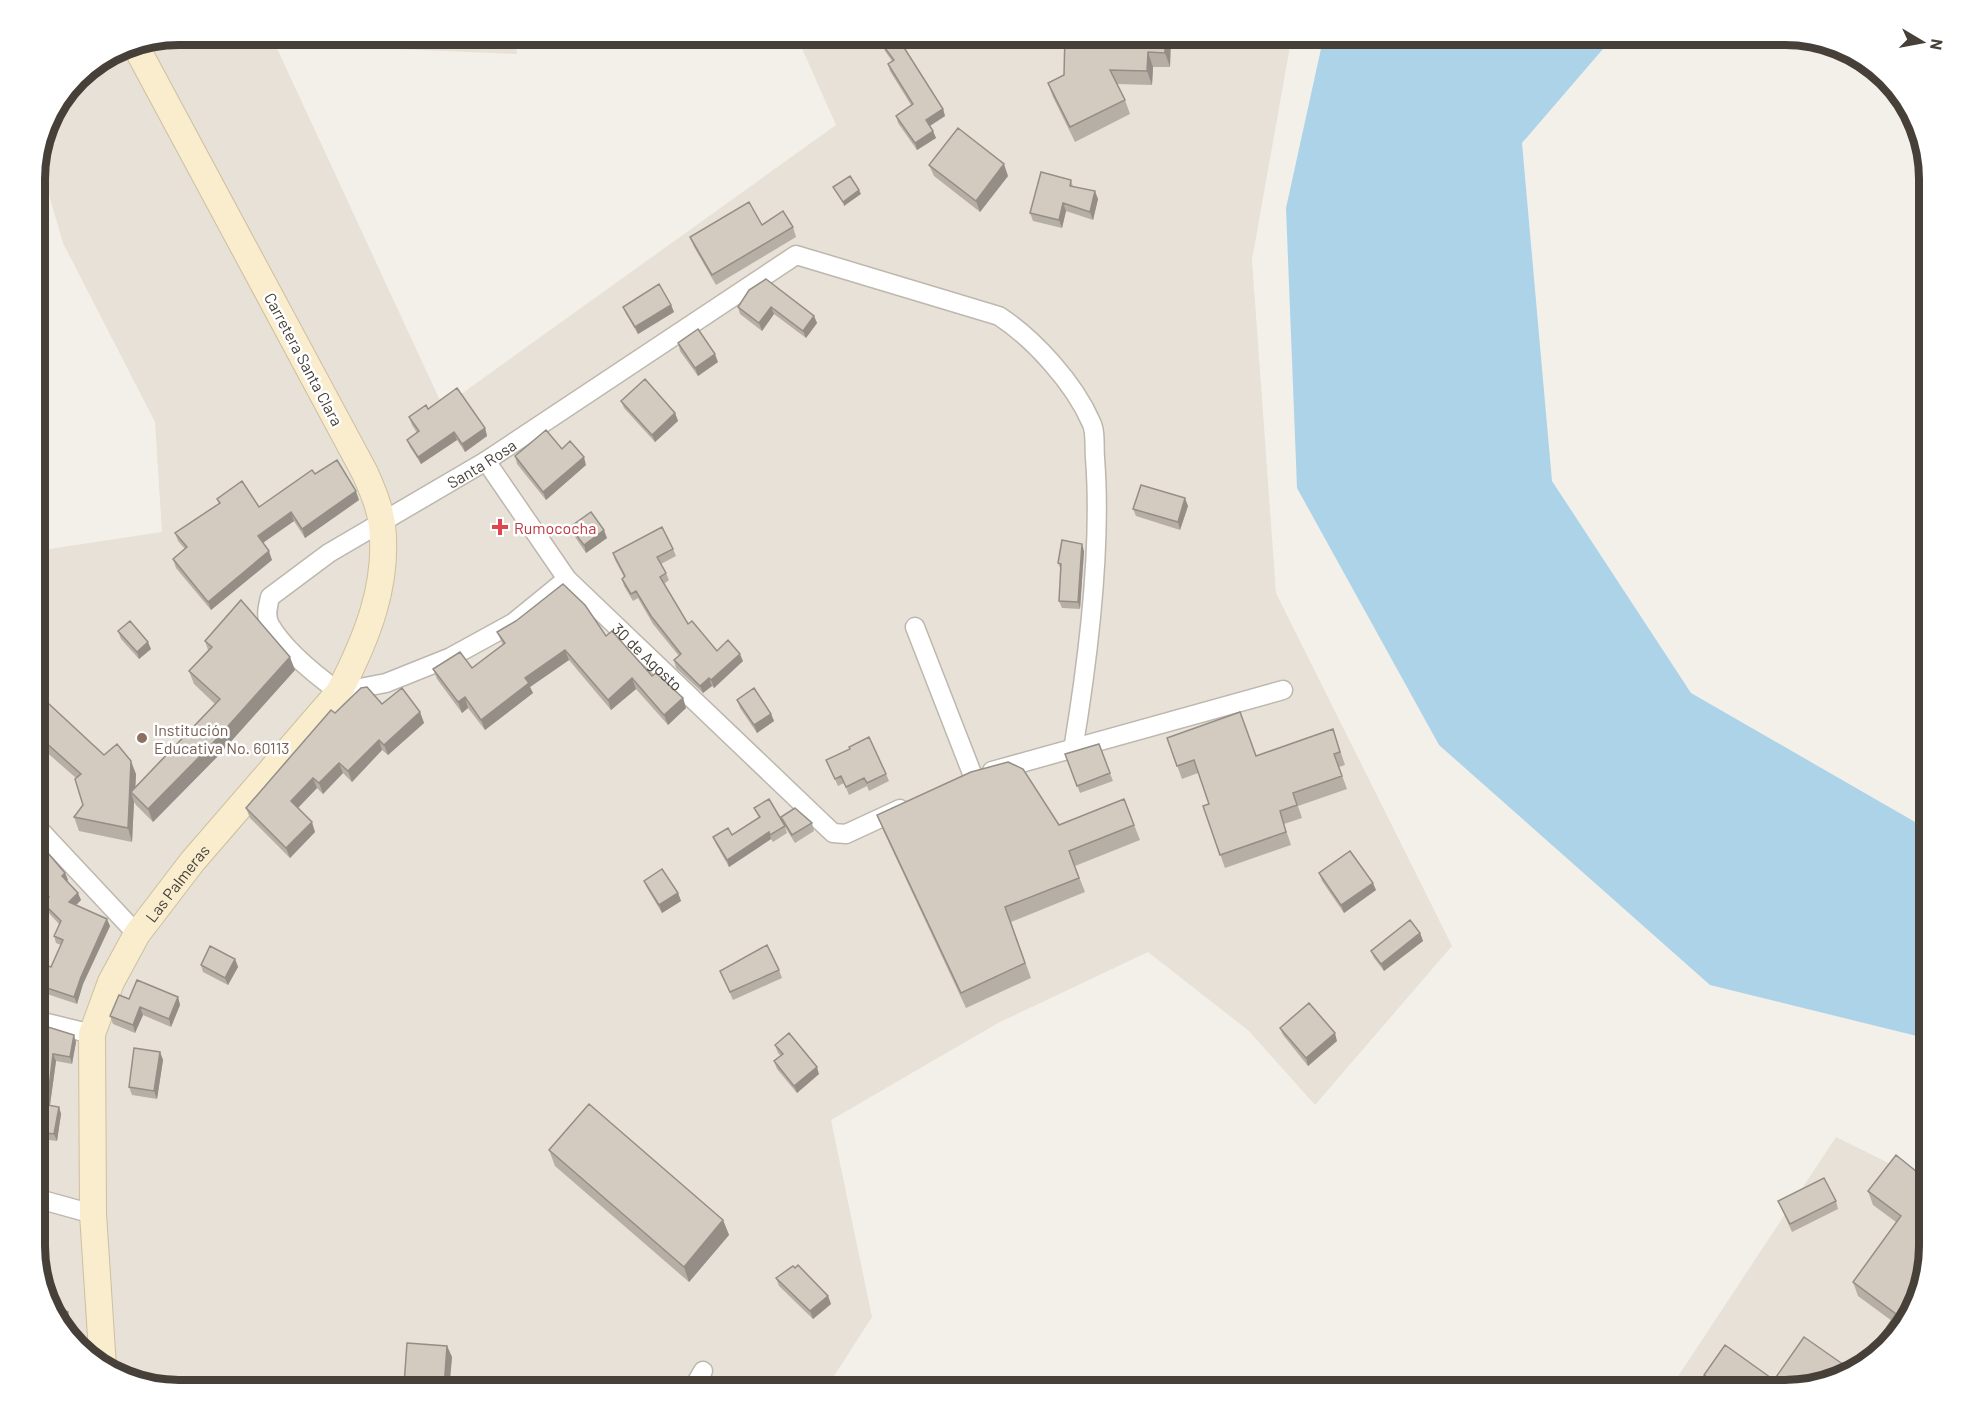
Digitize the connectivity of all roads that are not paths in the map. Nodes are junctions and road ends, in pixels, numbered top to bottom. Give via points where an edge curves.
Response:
1 (139, 52) edge
2 (486, 461) junction
3 (382, 524) junction
4 (567, 579) junction
5 (915, 627) dead end
6 (1283, 690) dead end
7 (339, 692) junction
8 (1074, 750) junction
9 (973, 776) junction
10 (952, 786) edge
11 (920, 800) edge
12 (45, 836) edge
13 (137, 934) junction
14 (45, 1022) edge
15 (92, 1034) junction
16 (45, 1201) edge
17 (93, 1214) junction
18 (102, 1355) edge
19 (703, 1371) dead end
20 (698, 1380) edge

1 - 3 street, Carretera Santa Clara via 355,453
2 - 3 street, Santa Rosa
2 - 4 street, 30 de Agosto
2 - 8 street, Santa Rosa via 796,255 999,316 1019,329 1061,375 1092,423 1097,482 1095,563
3 - 7 street, Carretera Santa Clara via 377,603
3 - 7 street, Santa Rosa via 329,553 270,597 269,624 313,674
4 - 7 street via 513,623 452,657 386,683
4 - 11 street, 30 de Agosto via 833,833 846,834
5 - 9 street
6 - 8 street
7 - 13 street, Las Palmeras via 192,862
8 - 9 street
9 - 10 street
12 - 13 street
13 - 15 street, Las Palmeras via 111,982
14 - 15 street
15 - 17 street, Las Palmeras
16 - 17 street
17 - 18 street, Las Palmeras
19 - 20 street

